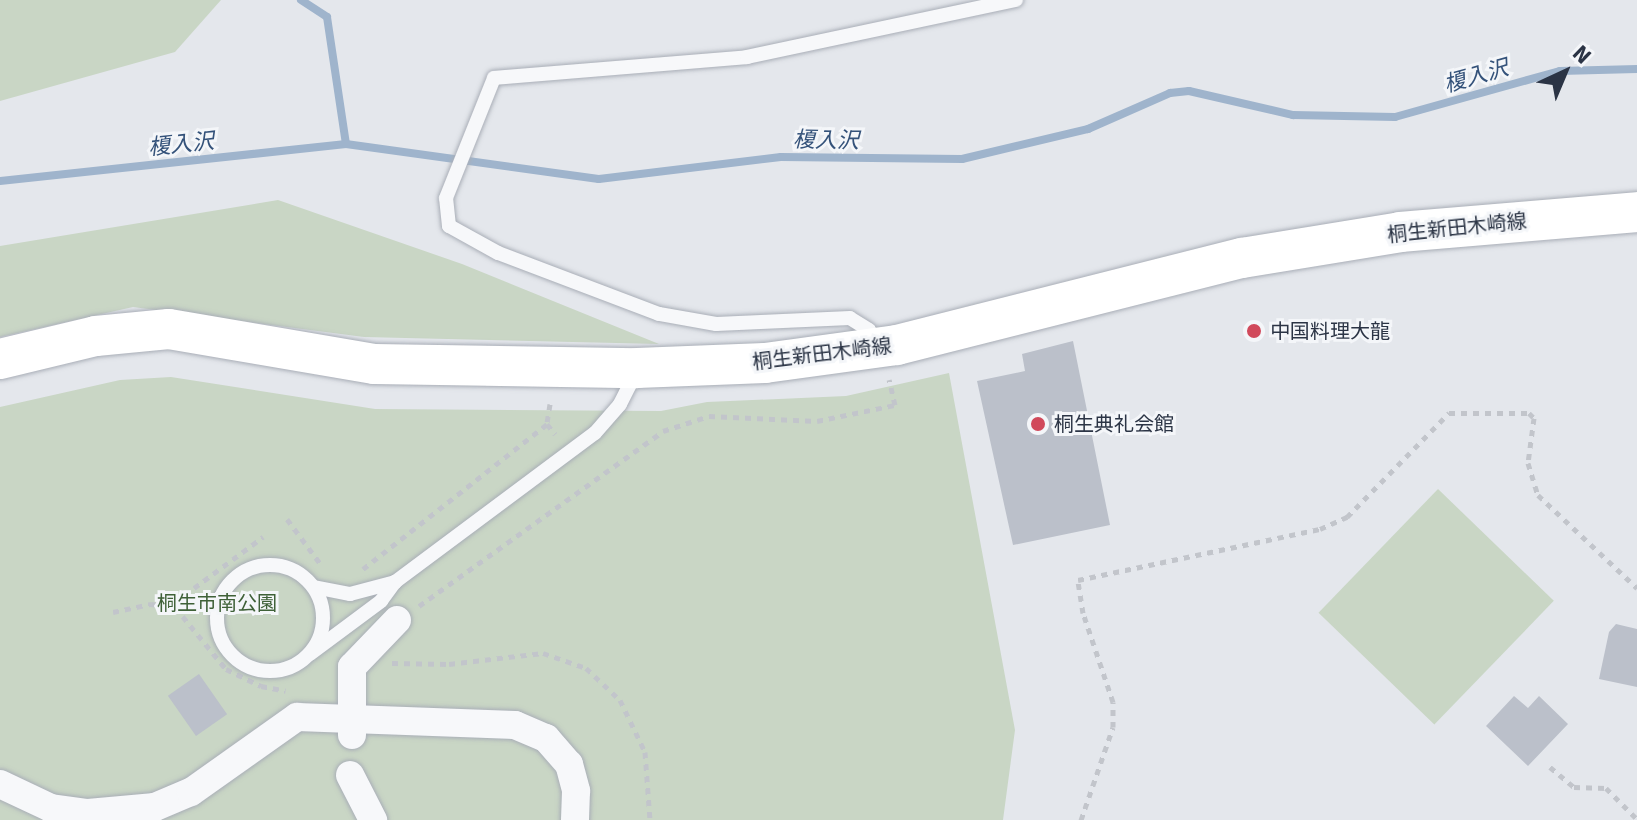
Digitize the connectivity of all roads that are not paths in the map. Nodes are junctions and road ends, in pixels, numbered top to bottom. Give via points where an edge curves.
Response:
1 (1016, 0) edge
2 (1637, 212) edge
3 (0, 359) edge
4 (881, 364) junction
5 (637, 368) junction
6 (395, 582) junction
7 (314, 587) junction
8 (397, 620) road end
9 (310, 654) junction
10 (353, 727) junction
11 (350, 775) dead end
12 (0, 784) edge
13 (44, 814) edge
14 (373, 820) edge
15 (575, 820) edge

1 - 4 lane via 747,57 494,78 446,198 449,226 468,240 659,314 716,324 850,318 869,330
2 - 4 main road, 桐生新田木崎線 via 1400,232 1242,258
3 - 5 main road, 桐生新田木崎線 via 96,336 169,329 374,364
4 - 5 main road, 桐生新田木崎線
5 - 6 lane via 620,404 595,433
6 - 7 lane via 350,594
6 - 9 lane via 381,601
7 - 9 lane via 323,629
7 - 9 lane via 285,566 251,567 224,590 218,606 221,640 245,665 280,671
8 - 10 street via 352,667
10 - 13 street via 297,717 191,792 155,807
10 - 15 street via 529,729 569,764 576,791
11 - 14 street
12 - 13 street

